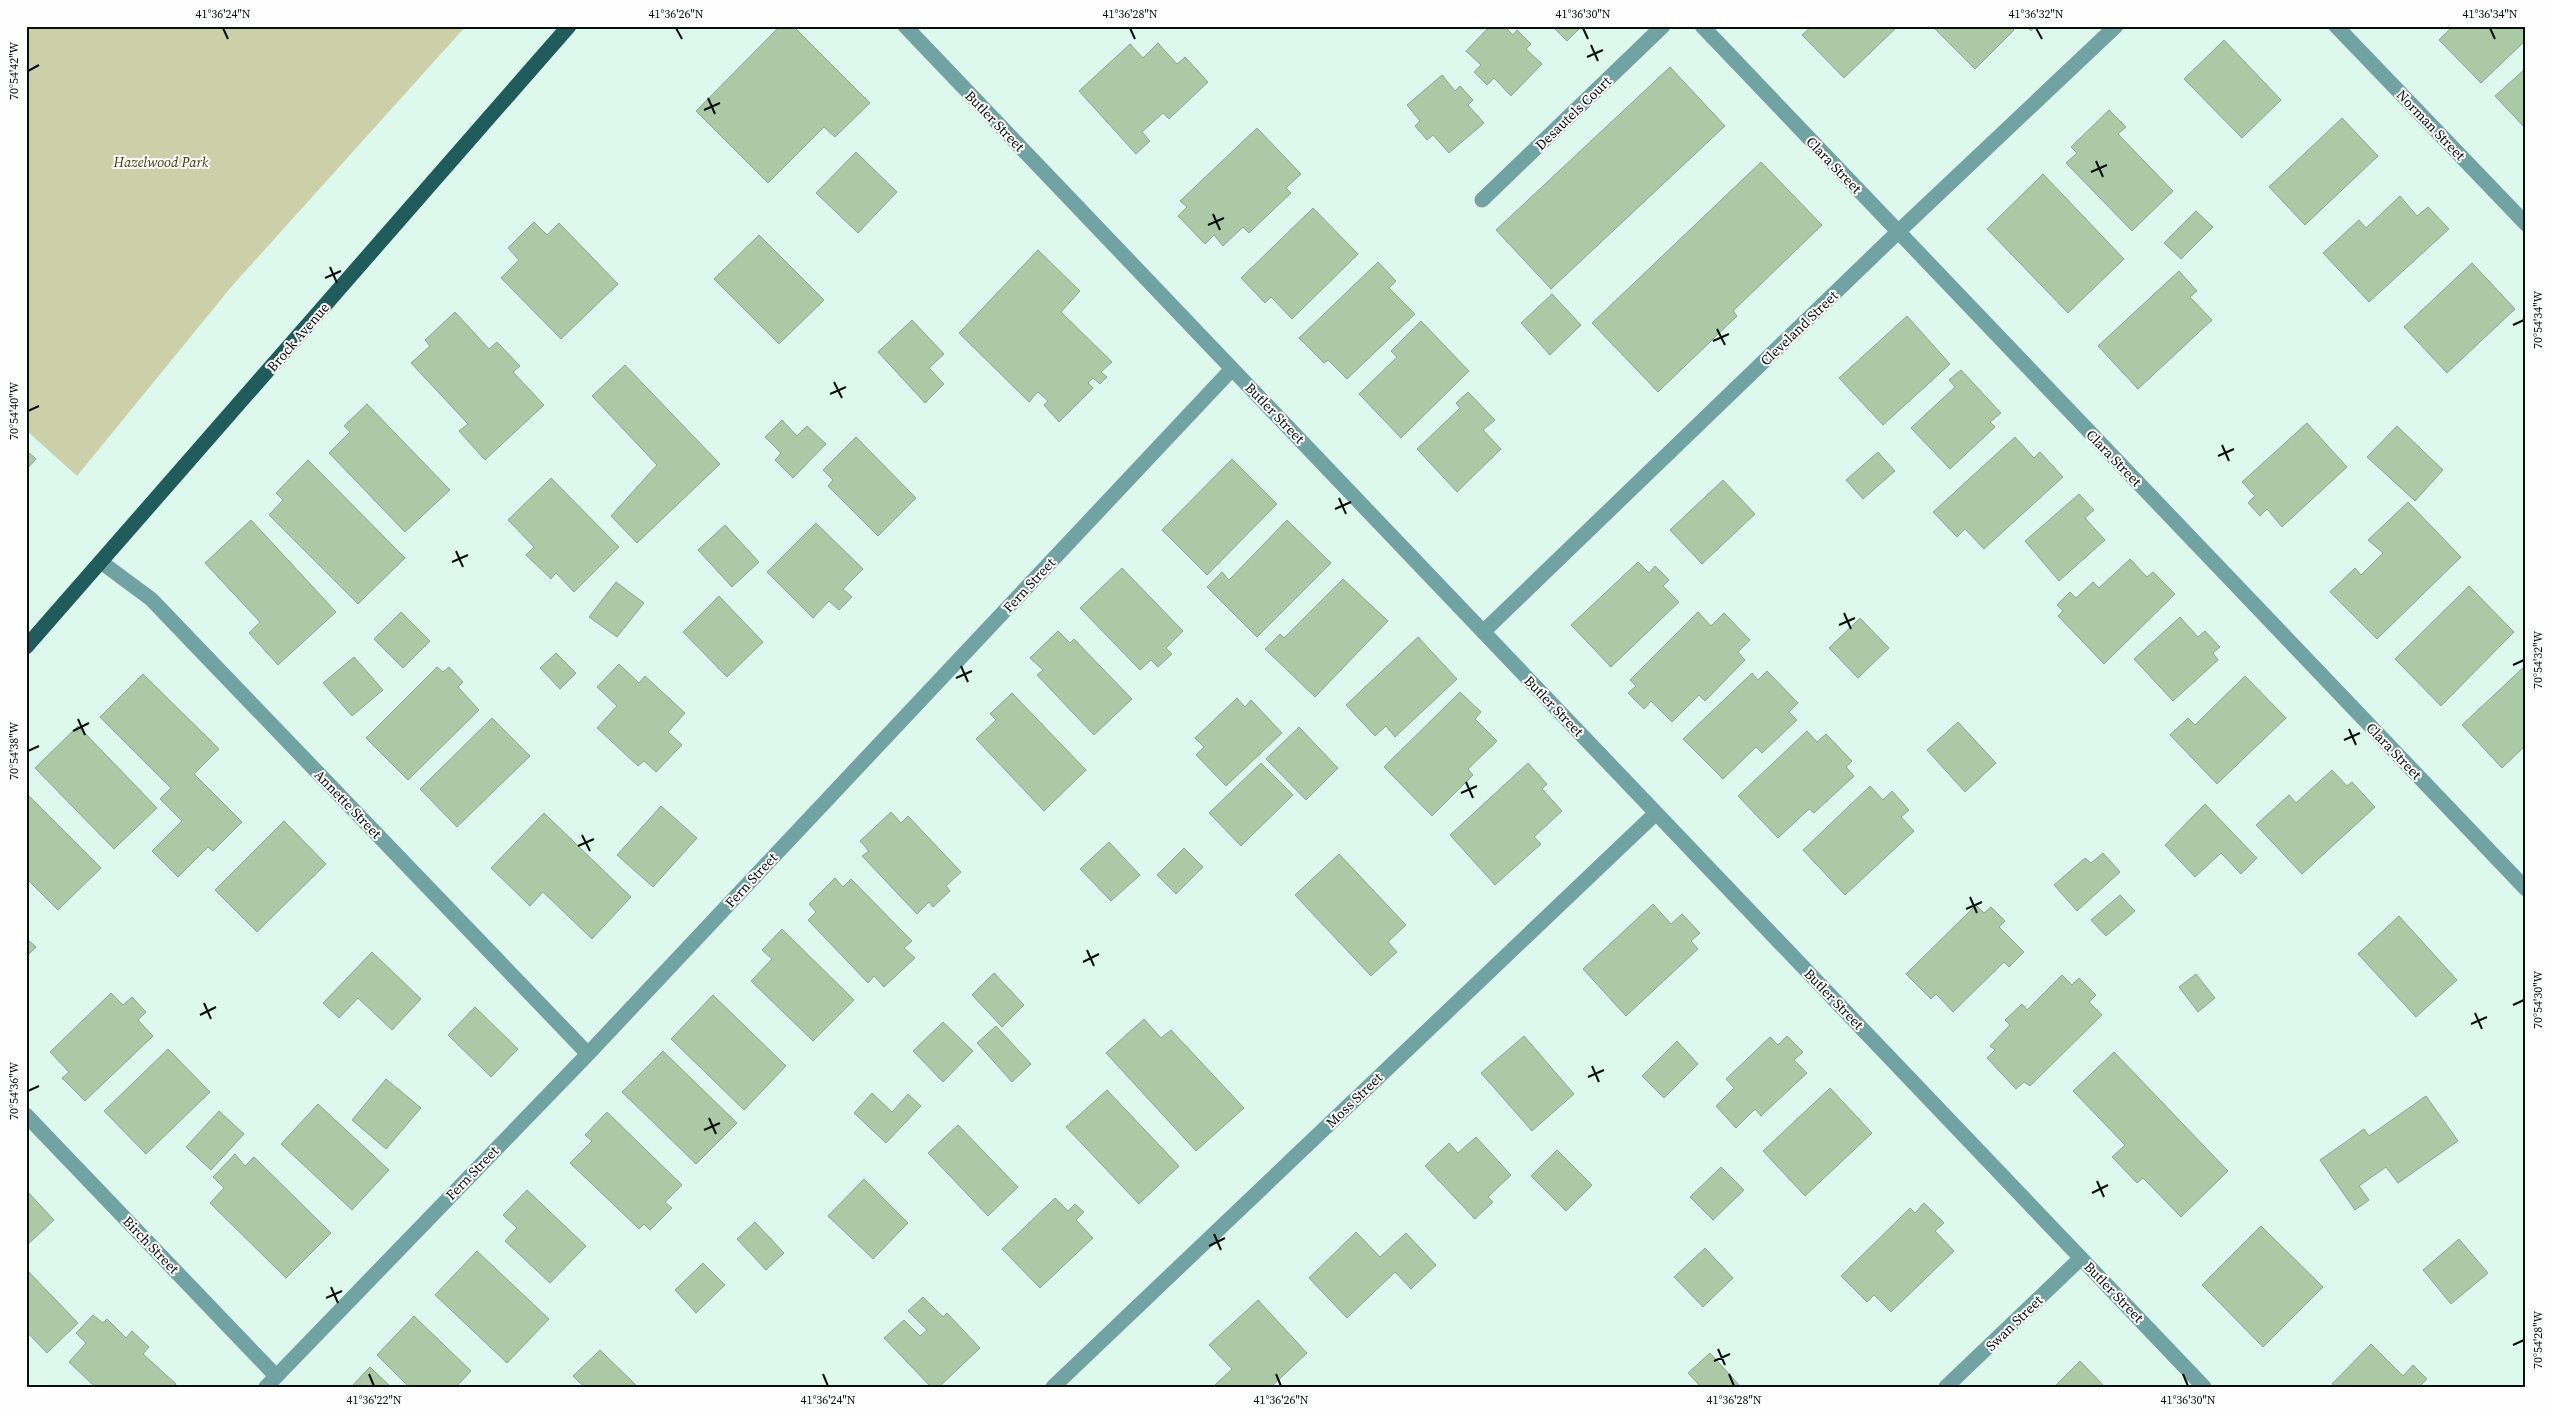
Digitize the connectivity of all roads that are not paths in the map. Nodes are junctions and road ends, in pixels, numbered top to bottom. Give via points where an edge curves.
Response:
1 (570, 26) edge
2 (905, 26) edge
3 (1663, 26) edge
4 (1702, 26) edge
5 (2116, 26) edge
6 (2336, 26) edge
7 (1482, 200) dead end
8 (2526, 224) edge
9 (1898, 232) junction
10 (1232, 369) junction
11 (101, 562) junction
12 (1483, 632) junction
13 (26, 647) edge
14 (1656, 813) junction
15 (2526, 889) edge
16 (588, 1054) junction
17 (26, 1115) edge
18 (2081, 1258) junction
19 (276, 1376) junction
20 (266, 1387) edge
21 (1053, 1387) edge
22 (1946, 1387) edge
23 (2204, 1387) edge

1 - 11 main road, Brock Avenue
2 - 10 street, Butler Street
3 - 7 street, Desautels Court
4 - 9 street, Clara Street
5 - 9 street, Cleveland Street
6 - 8 street, Norman Street
9 - 12 street, Cleveland Street
9 - 15 street, Clara Street
10 - 12 street, Butler Street
10 - 16 street, Fern Street
11 - 13 main road, Brock Avenue
11 - 16 street, Annette Street via 150,599
12 - 14 street, Butler Street
14 - 18 street, Butler Street
14 - 21 street, Moss Street
16 - 19 street, Fern Street
17 - 19 street, Birch Street
18 - 22 street, Swan Street
18 - 23 street, Butler Street
19 - 20 street, Fern Street

